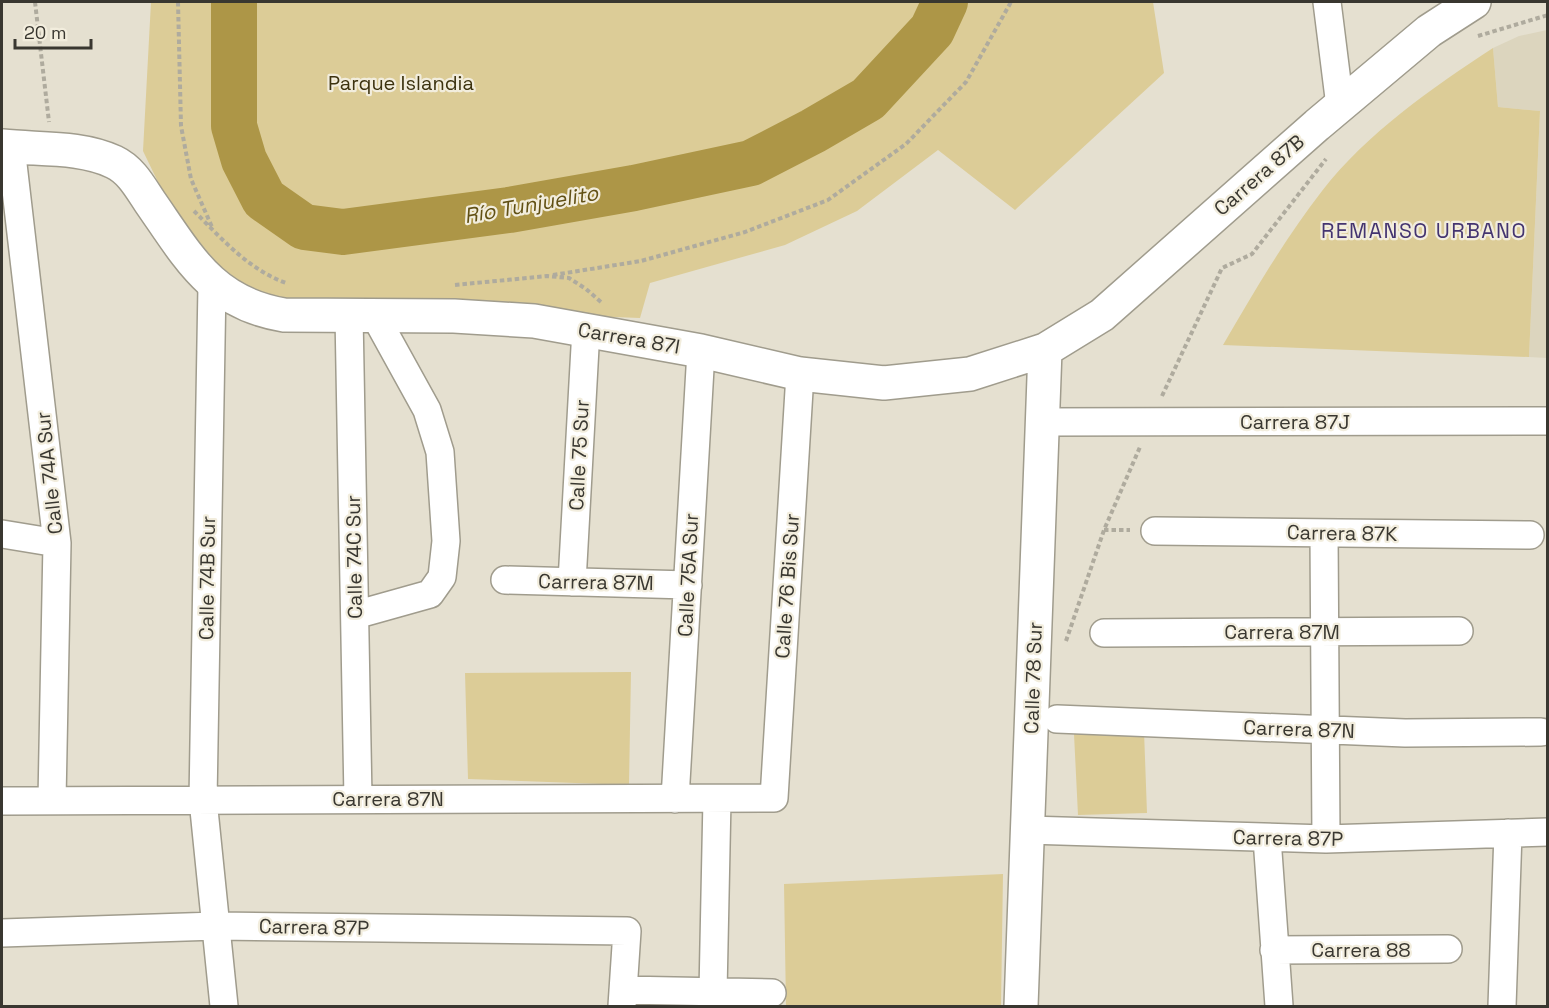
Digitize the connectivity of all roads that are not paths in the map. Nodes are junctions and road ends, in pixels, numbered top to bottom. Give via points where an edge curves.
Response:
1 (1328, 2) edge
2 (1474, 2) edge
3 (1340, 106) junction
4 (6, 147) edge
5 (212, 285) junction
6 (361, 315) junction
7 (594, 316) junction
8 (1045, 350) junction
9 (701, 351) junction
10 (800, 374) junction
11 (1548, 421) edge
12 (1042, 422) junction
13 (1155, 531) dead end
14 (1324, 533) junction
15 (2, 534) edge
16 (1530, 535) dead end
17 (57, 543) junction
18 (505, 580) dead end
19 (572, 582) junction
20 (688, 585) junction
21 (355, 615) junction
22 (1460, 631) dead end
23 (1324, 632) junction
24 (1104, 633) dead end
25 (1057, 719) dead end
26 (1325, 730) junction
27 (1541, 732) dead end
28 (774, 798) joint
29 (358, 799) junction
30 (675, 799) junction
31 (717, 799) junction
32 (52, 800) junction
33 (203, 800) junction
34 (2, 801) edge
35 (1028, 830) junction
36 (1548, 832) edge
37 (1508, 833) junction
38 (1267, 838) junction
39 (1326, 839) junction
40 (216, 926) junction
41 (2, 933) edge
42 (1448, 949) dead end
43 (1274, 950) junction
44 (713, 992) junction
45 (772, 993) dead end
46 (623, 998) edge
47 (224, 1006) edge
48 (1021, 1006) edge
49 (1279, 1006) edge
50 (1502, 1006) edge

1 - 3 street
2 - 3 street, Carrera 87B via 1429,31
3 - 8 street, Carrera 87B via 1102,315
4 - 5 street via 53,149 116,162 133,175
4 - 17 street, Calle 74A Sur
5 - 6 street, Carrera 87I via 261,311 284,315
5 - 33 street, Calle 74B Sur
6 - 7 street, Carrera 87I
6 - 21 street, Calle 74C Sur
6 - 21 street via 427,410 440,452 446,541 442,577 430,594
7 - 9 street, Carrera 87I
7 - 19 street, Calle 75 Sur
8 - 10 street, Carrera 87I via 970,374 926,381 884,383
8 - 12 street, Calle 78 Sur
9 - 10 street, Carrera 87I
9 - 20 street, Calle 75A Sur
10 - 28 street, Calle 76 Bis Sur
11 - 12 street, Carrera 87J
12 - 35 street, Calle 78 Sur
13 - 14 street, Carrera 87K
14 - 16 street, Carrera 87K
14 - 23 street
15 - 17 street
17 - 32 street, Calle 74A Sur
18 - 19 street, Carrera 87M
19 - 20 street, Carrera 87M
20 - 30 street, Calle 75A Sur
21 - 29 street, Calle 74C Sur
22 - 23 street, Carrera 87M
23 - 24 street, Carrera 87M
23 - 26 street
25 - 26 street, Carrera 87N
26 - 27 street, Carrera 87N
26 - 39 street
28 - 31 street, Carrera 87N
29 - 30 street, Carrera 87N
29 - 33 street, Carrera 87N
30 - 31 street, Carrera 87N
31 - 44 street
32 - 33 street, Carrera 87N
32 - 34 street, Carrera 87N
33 - 40 street, Calle 74B Sur
35 - 38 street, Carrera 87P
35 - 48 street, Calle 78 Sur
36 - 37 street, Carrera 87P
37 - 39 street, Carrera 87P
37 - 50 street
38 - 39 street, Carrera 87P
38 - 43 street
40 - 41 street, Carrera 87P
40 - 46 street, Carrera 87P via 627,931
40 - 47 street, Calle 74B Sur
42 - 43 street, Carrera 88
43 - 49 street
44 - 45 street
44 - 46 street

